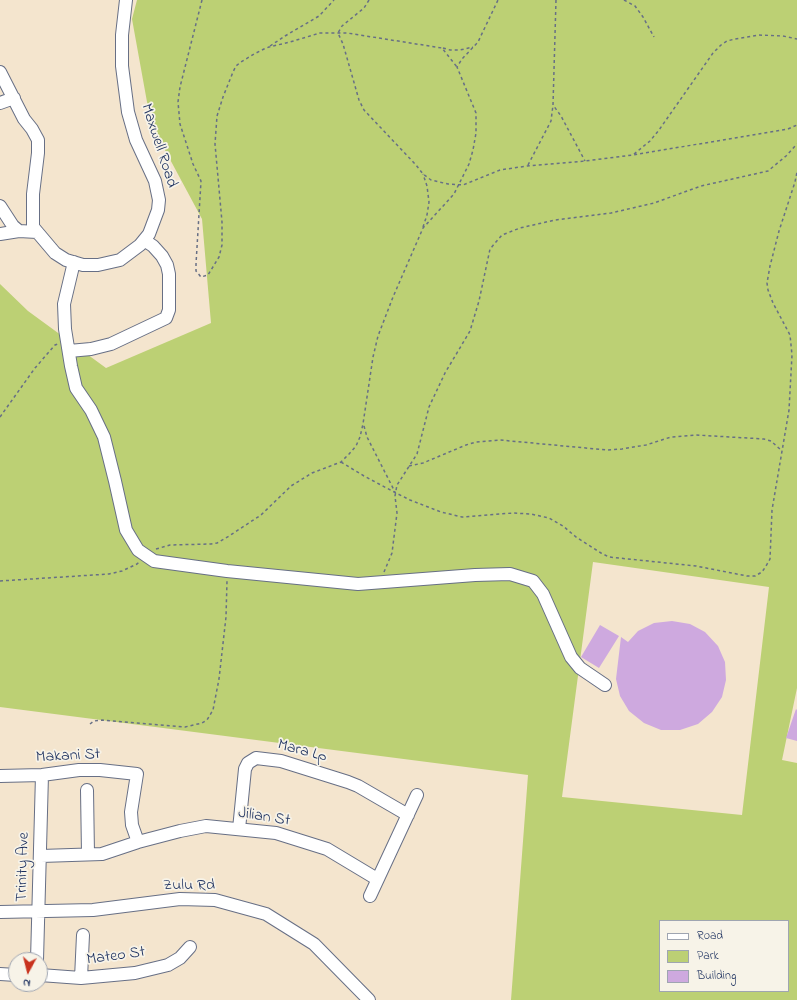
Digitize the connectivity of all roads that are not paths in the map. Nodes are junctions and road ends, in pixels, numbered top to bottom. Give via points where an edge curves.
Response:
1 (126, 0) edge
2 (0, 72) edge
3 (14, 98) junction
4 (0, 103) edge
5 (0, 206) edge
6 (19, 231) junction
7 (37, 232) junction
8 (0, 234) edge
9 (144, 240) junction
10 (74, 262) junction
11 (68, 347) junction
12 (605, 685) dead end
13 (42, 775) junction
14 (0, 776) edge
15 (87, 790) dead end
16 (418, 794) dead end
17 (408, 815) junction
18 (239, 829) junction
19 (138, 842) junction
20 (88, 854) junction
21 (41, 856) junction
22 (378, 879) junction
23 (370, 896) dead end
24 (0, 912) edge
25 (39, 912) junction
26 (83, 935) dead end
27 (190, 947) dead end
28 (37, 952) edge
29 (48, 976) edge
30 (81, 978) junction
31 (369, 1000) edge

1 - 9 street, Maxwell Road via 122,66 128,112 136,140 155,181 159,200 149,234
2 - 3 street, Maxwell Road
3 - 4 street
3 - 7 street, Maxwell Road via 38,140 33,194 33,227
5 - 6 street
6 - 7 street
6 - 8 street
7 - 10 street, Maxwell Road via 54,253
9 - 10 street, Maxwell Road via 140,246 120,260 98,266
9 - 11 street via 162,256 167,265 169,310 166,318 111,344 91,349
10 - 11 street via 64,304
11 - 12 street via 76,388 104,436 126,530 138,550 154,561 358,584 510,574 533,581 544,594 571,657 580,668
13 - 14 street, Makani St
13 - 19 street, Makani St via 86,770 137,774 131,812
13 - 21 street, Trinity Ave
15 - 20 street
16 - 17 street
17 - 18 street, Mara Lp via 348,782 281,761 258,758 250,761 245,768
17 - 22 street
18 - 19 street, Jilian St via 206,826
18 - 22 street, Jilian St via 276,833 327,849
19 - 20 street, Jilian St via 102,854
20 - 21 street, Jilian St
21 - 25 street, Trinity Ave
22 - 23 street
24 - 25 street, Zulu Rd
25 - 28 street, Trinity Ave
25 - 31 street, Zulu Rd via 93,910 180,898 216,900 266,914 314,944
26 - 30 street
27 - 30 street, Mateo St via 180,958 168,965 135,973
29 - 30 street, Mateo St

